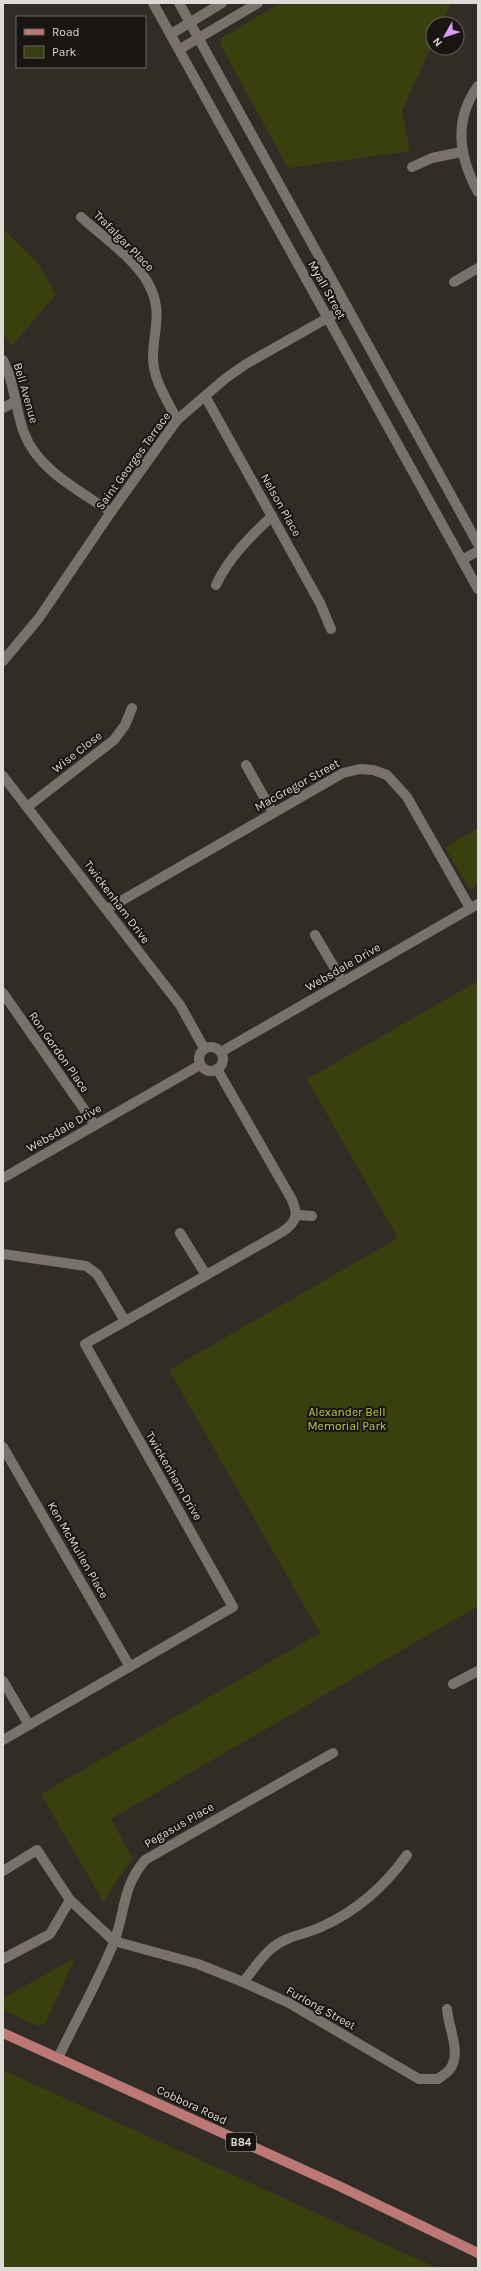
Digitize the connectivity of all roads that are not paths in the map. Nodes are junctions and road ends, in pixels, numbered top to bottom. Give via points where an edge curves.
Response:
1 (153, 3) edge
2 (179, 3) edge
3 (222, 3) edge
4 (258, 3) edge
5 (190, 22) junction
6 (171, 34) junction
7 (199, 37) junction
8 (180, 49) junction
9 (478, 86) edge
10 (461, 152) junction
11 (412, 167) dead end
12 (478, 192) edge
13 (81, 217) dead end
14 (478, 268) edge
15 (454, 282) dead end
16 (347, 307) junction
17 (328, 318) junction
18 (3, 360) edge
19 (205, 396) junction
20 (16, 401) junction
21 (3, 408) edge
22 (177, 420) junction
23 (111, 512) junction
24 (272, 516) junction
25 (478, 544) edge
26 (478, 551) edge
27 (462, 560) junction
28 (216, 585) dead end
29 (478, 589) edge
30 (331, 629) dead end
31 (3, 661) edge
32 (132, 708) dead end
33 (246, 765) dead end
34 (3, 776) edge
35 (27, 807) junction
36 (273, 813) junction
37 (474, 906) edge
38 (107, 909) junction
39 (315, 935) dead end
40 (343, 982) junction
41 (3, 993) edge
42 (204, 1048) junction
43 (221, 1052) junction
44 (200, 1064) junction
45 (217, 1069) junction
46 (94, 1125) junction
47 (3, 1178) edge
48 (297, 1215) junction
49 (312, 1216) dead end
50 (180, 1233) dead end
51 (3, 1254) edge
52 (206, 1275) junction
53 (125, 1321) junction
54 (3, 1447) edge
55 (130, 1667) junction
56 (478, 1671) edge
57 (3, 1681) edge
58 (453, 1684) dead end
59 (29, 1725) junction
60 (3, 1740) edge
61 (333, 1753) dead end
62 (407, 1855) dead end
63 (3, 1871) edge
64 (70, 1900) junction
65 (114, 1941) junction
66 (3, 1959) edge
67 (243, 1982) junction
68 (448, 2009) dead end
69 (3, 2033) edge
70 (58, 2058) junction
71 (478, 2253) edge

1 - 6 street, Myall Street
2 - 5 street, Myall Street
3 - 5 street
4 - 7 street
5 - 6 street
5 - 7 street, Myall Street
6 - 8 street, Myall Street
7 - 8 street
7 - 16 street, Myall Street
8 - 17 street, Myall Street
9 - 10 street via 468,103 464,118
10 - 11 street via 432,158
10 - 12 street
13 - 22 street, Trafalgar Place via 134,266 148,284 155,303 157,320 153,358 155,372
14 - 15 street
16 - 17 street, Saint Georges Terrace
16 - 25 street, Myall Street
17 - 19 street, Saint Georges Terrace via 246,364
17 - 27 street, Myall Street
18 - 20 street, Bell Avenue
19 - 22 street, Saint Georges Terrace
19 - 24 street, Nelson Place
20 - 21 street
20 - 23 street, Bell Avenue via 24,434 39,458 58,476
22 - 23 street, Saint Georges Terrace
23 - 31 street, Saint Georges Terrace via 39,618
24 - 28 street via 248,539 223,570
24 - 30 street, Nelson Place via 320,603
26 - 27 street
27 - 29 street, Myall Street
32 - 35 street, Wise Close via 125,725 114,740
33 - 36 street
34 - 35 street, Twickenham Drive
35 - 38 street, Twickenham Drive
36 - 37 street, MacGregor Street via 343,773 360,769 387,775 407,797
36 - 38 street, MacGregor Street
37 - 40 street, Websdale Drive
38 - 42 street, Twickenham Drive via 180,1005
39 - 40 street
40 - 43 street, Websdale Drive
41 - 46 street, Ron Gordon Place
42 - 43 street via 212,1046
42 - 44 street via 198,1056
43 - 45 street via 223,1060
44 - 45 street via 207,1070
44 - 46 street, Websdale Drive
45 - 48 street via 291,1198
46 - 47 street, Websdale Drive
48 - 49 street
48 - 52 street, Twickenham Drive via 295,1221 286,1229
50 - 52 street
51 - 53 street via 86,1266 97,1274
52 - 53 street, Twickenham Drive
53 - 55 street, Twickenham Drive via 85,1344 233,1607
54 - 55 street, Ken McMullen Place
55 - 59 street, Twickenham Drive
56 - 58 street
57 - 59 street
59 - 60 street, Twickenham Drive
61 - 65 street, Pegasus Place via 145,1860 134,1874
62 - 67 street via 376,1893 350,1912 320,1928 290,1937 271,1949
63 - 64 street via 37,1850
64 - 65 street
64 - 66 street via 50,1934
65 - 67 street, Furlong Street via 190,1962
65 - 70 street, Pegasus Place
67 - 68 street, Furlong Street via 289,2003 419,2079 438,2079 450,2068 456,2055
69 - 70 main road, Cobbora Road / B84
70 - 71 main road, Cobbora Road / B84 via 339,2186

